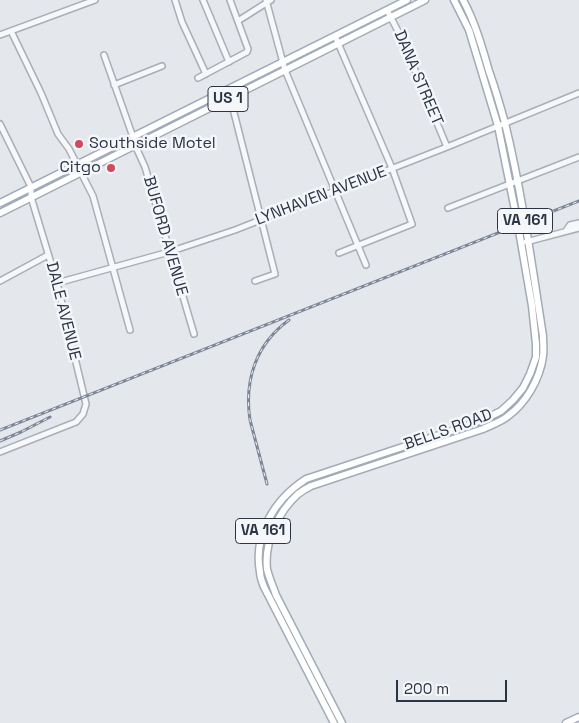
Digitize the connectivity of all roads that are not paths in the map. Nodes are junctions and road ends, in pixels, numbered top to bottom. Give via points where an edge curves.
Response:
1 (96, 0) edge
2 (175, 0) edge
3 (203, 0) edge
4 (230, 0) edge
5 (406, 0) edge
6 (426, 0) edge
7 (454, 0) edge
8 (463, 0) edge
9 (268, 1) edge
10 (387, 10) junction
11 (391, 17) junction
12 (241, 19) dead end
13 (11, 31) junction
14 (0, 35) edge
15 (335, 36) junction
16 (338, 44) junction
17 (104, 55) dead end
18 (229, 62) junction
19 (282, 62) junction
20 (162, 66) dead end
21 (285, 70) junction
22 (206, 74) junction
23 (198, 78) dead end
24 (114, 85) junction
25 (228, 90) junction
26 (579, 93) edge
27 (230, 98) junction
28 (0, 124) edge
29 (502, 124) junction
30 (133, 137) junction
31 (134, 145) junction
32 (447, 147) junction
33 (579, 157) edge
34 (77, 165) junction
35 (392, 168) junction
36 (81, 172) junction
37 (517, 181) junction
38 (510, 184) junction
39 (31, 187) junction
40 (335, 190) junction
41 (31, 197) junction
42 (0, 203) edge
43 (448, 208) dead end
44 (0, 213) edge
45 (261, 219) junction
46 (579, 223) edge
47 (579, 228) edge
48 (566, 231) junction
49 (525, 242) junction
50 (358, 246) junction
51 (169, 252) junction
52 (339, 253) dead end
53 (48, 255) junction
54 (366, 265) dead end
55 (112, 267) junction
56 (0, 281) edge
57 (256, 281) dead end
58 (57, 283) junction
59 (535, 306) junction
60 (130, 330) dead end
61 (194, 334) dead end
62 (441, 434) junction
63 (443, 442) junction
64 (0, 452) edge
65 (340, 468) junction
66 (342, 475) junction
67 (292, 627) junction
68 (285, 630) junction
69 (579, 717) edge
70 (334, 723) edge
71 (342, 723) edge
72 (566, 723) edge

1 - 13 street
2 - 22 street
3 - 18 street
4 - 18 street via 248,48 247,52
5 - 10 main road, US 1
6 - 11 main road, US 1
7 - 29 main road, BELLS ROAD / VA 161
8 - 29 main road, BELLS ROAD / VA 161 via 477,33
9 - 12 street
9 - 19 street
10 - 11 street, DANA STREET
10 - 15 main road, US 1
11 - 16 main road, US 1
11 - 32 street, DANA STREET
13 - 14 street
13 - 34 street via 58,134
15 - 16 street
15 - 19 main road, US 1
16 - 21 main road, US 1
16 - 35 street
17 - 24 street, BUFORD AVENUE
18 - 22 street
19 - 21 street
19 - 25 main road, US 1
20 - 24 street
21 - 27 main road, US 1
21 - 40 street
22 - 23 street
24 - 30 street, BUFORD AVENUE
25 - 27 street
25 - 30 main road, US 1
26 - 29 street, LYNHAVEN AVENUE
27 - 31 main road, US 1
27 - 45 street
28 - 39 street, DALE AVENUE
29 - 32 street, LYNHAVEN AVENUE
29 - 37 main road, BELLS ROAD / VA 161
29 - 38 main road, BELLS ROAD / VA 161
30 - 31 street, BUFORD AVENUE
30 - 34 main road, US 1
31 - 36 main road, US 1
31 - 51 street, BUFORD AVENUE via 145,167
32 - 35 street, LYNHAVEN AVENUE
33 - 37 street
34 - 36 street
34 - 39 main road, US 1
35 - 40 street, LYNHAVEN AVENUE
35 - 50 street via 412,224
36 - 41 main road, US 1
36 - 55 street via 92,196
37 - 38 street
37 - 49 main road, BELLS ROAD / VA 161
38 - 43 street
38 - 49 main road, BELLS ROAD / VA 161
39 - 41 street, DALE AVENUE
39 - 42 main road, US 1
40 - 45 street, LYNHAVEN AVENUE
40 - 50 street
41 - 44 main road, US 1
41 - 53 street, DALE AVENUE
45 - 51 street, LYNHAVEN AVENUE
45 - 57 street via 275,274
46 - 48 street via 570,225
47 - 48 street
48 - 49 street
49 - 59 main road, BELLS ROAD / VA 161
50 - 52 street
50 - 54 street
51 - 55 street, LYNHAVEN AVENUE
51 - 61 street, BUFORD AVENUE
53 - 56 street
53 - 58 street, DALE AVENUE
55 - 58 street, LYNHAVEN AVENUE
55 - 60 street
58 - 64 street, DALE AVENUE via 86,404 83,414 76,422
59 - 62 main road, BELLS ROAD / VA 161 via 536,357 523,388 501,411
59 - 63 main road, BELLS ROAD / VA 161 via 544,355 529,393 506,418
62 - 63 main road
62 - 65 main road, BELLS ROAD / VA 161
63 - 66 main road, BELLS ROAD / VA 161
65 - 66 main road
65 - 68 main road, BELLS ROAD / VA 161 via 295,486 277,505 261,534 259,571
66 - 67 main road, BELLS ROAD / VA 161 via 299,494 282,512 274,528 267,568
67 - 68 main road
67 - 71 main road, BELLS ROAD / VA 161
68 - 70 main road, BELLS ROAD / VA 161
69 - 72 main road

